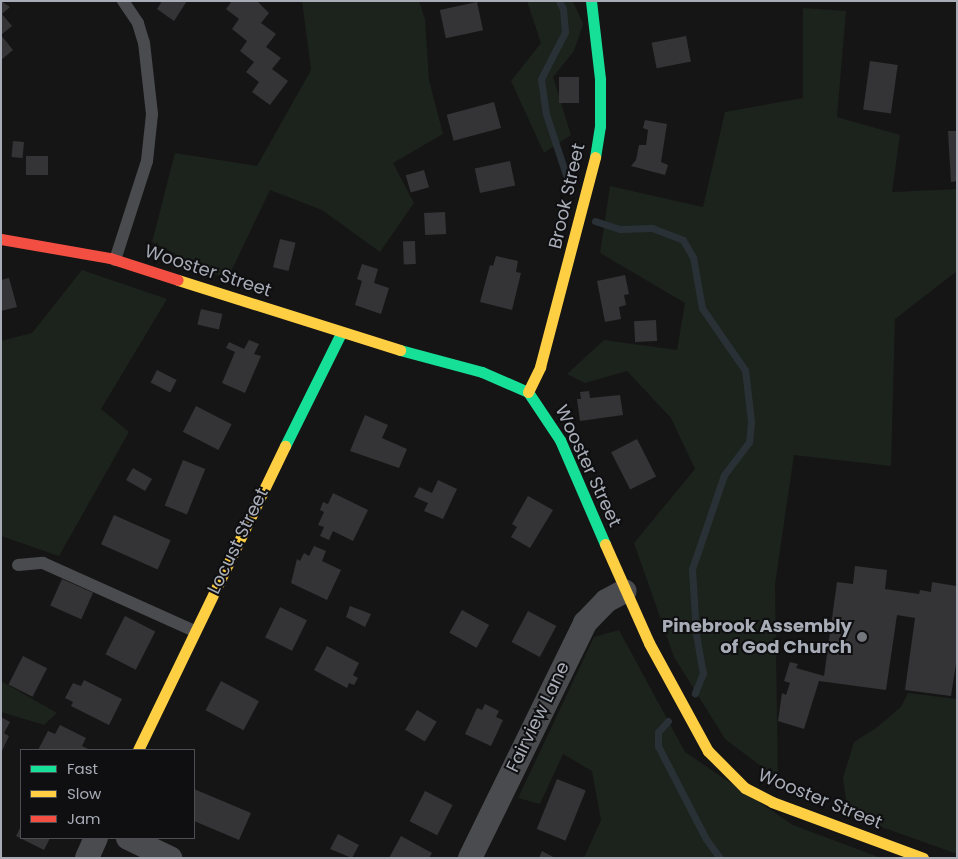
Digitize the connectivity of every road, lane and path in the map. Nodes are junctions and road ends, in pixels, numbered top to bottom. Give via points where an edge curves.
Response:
1 (123, 1) edge
2 (591, 1) edge
3 (1, 239) edge
4 (115, 260) junction
5 (341, 333) junction
6 (528, 392) junction
7 (18, 565) dead end
8 (625, 591) junction
9 (194, 631) junction
10 (138, 749) edge
11 (96, 839) edge
12 (130, 839) edge
13 (87, 858) edge
14 (170, 858) edge
15 (470, 858) edge
16 (923, 858) edge

1 - 4 lane via 138,23 144,43 152,114 147,161
2 - 6 street, Brook Street via 600,79 600,126 594,166 540,367
3 - 4 street, Wooster Street
4 - 5 street, Wooster Street
5 - 6 street, Wooster Street via 482,372
5 - 9 street, Locust Street
6 - 8 street, Wooster Street via 560,440
7 - 9 lane via 43,563
8 - 15 street, Fairview Lane via 606,601 585,622
8 - 16 street, Wooster Street via 691,724 725,770 745,788 772,802
9 - 10 street, Locust Street
11 - 13 street
12 - 14 street

